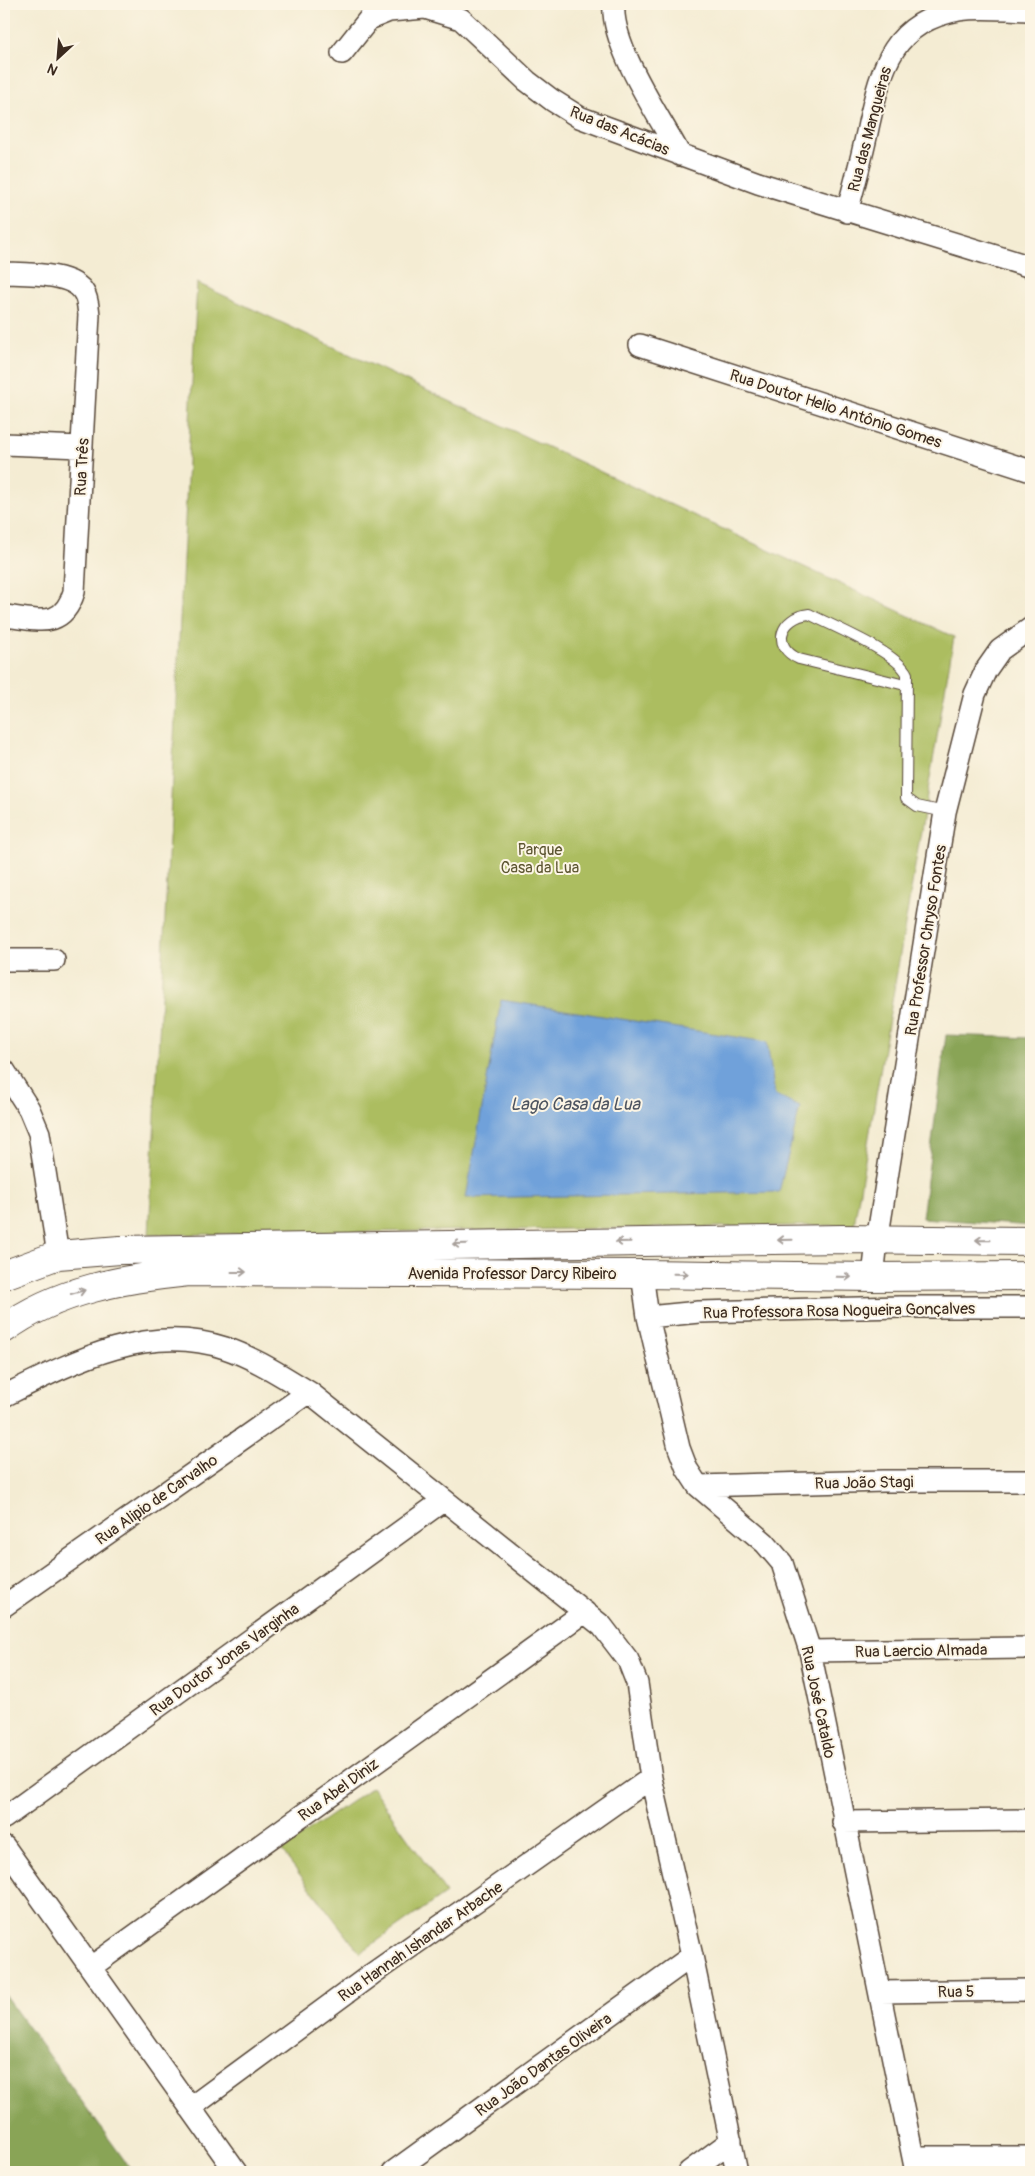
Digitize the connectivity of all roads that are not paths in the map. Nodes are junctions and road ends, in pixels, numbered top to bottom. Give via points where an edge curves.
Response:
1 (614, 4) edge
2 (1031, 10) edge
3 (463, 11) edge
4 (342, 53) dead end
5 (680, 155) junction
6 (847, 212) junction
7 (1031, 267) edge
8 (4, 273) edge
9 (640, 345) dead end
10 (4, 444) edge
11 (82, 447) junction
12 (1031, 471) edge
13 (4, 616) edge
14 (1031, 628) edge
15 (906, 686) junction
16 (945, 812) junction
17 (4, 960) edge
18 (54, 960) dead end
19 (4, 1070) edge
20 (877, 1241) junction
21 (1031, 1241) edge
22 (58, 1255) junction
23 (642, 1274) junction
24 (4, 1275) edge
25 (1031, 1276) edge
26 (873, 1278) junction
27 (34, 1308) junction
28 (1031, 1308) edge
29 (648, 1317) junction
30 (4, 1329) edge
31 (309, 1392) junction
32 (4, 1396) edge
33 (1031, 1481) edge
34 (698, 1486) junction
35 (444, 1500) junction
36 (4, 1606) edge
37 (585, 1612) junction
38 (1031, 1648) edge
39 (810, 1651) junction
40 (651, 1778) junction
41 (4, 1818) edge
42 (1031, 1820) edge
43 (844, 1822) junction
44 (4, 1846) edge
45 (692, 1956) junction
46 (91, 1967) junction
47 (1031, 1990) edge
48 (880, 1992) junction
49 (190, 2108) junction
50 (732, 2141) junction
51 (1031, 2156) edge
52 (914, 2165) edge
53 (236, 2172) edge
54 (393, 2172) edge
55 (690, 2172) edge
56 (738, 2172) edge

1 - 5 street, Rua das Acácias via 615,30
2 - 6 street, Rua das Mangueiras via 959,10 920,22 901,39 886,61 876,90
3 - 4 street, Rua das Acácias via 426,8 389,11 369,20
3 - 5 street, Rua das Acácias via 527,81 552,100 579,117
5 - 6 street, Rua das Acácias
6 - 7 street, Rua das Acácias
8 - 11 street, Rua Três via 54,276 76,284 84,292 89,315
9 - 12 street, Rua Doutor Helio Antônio Gomes
10 - 11 street
11 - 13 street, Rua Três via 74,592 70,606 54,619
14 - 16 street, Rua Professor Chryso Fontes via 1000,650 986,670 975,694
15 - 15 lane via 907,674 903,665 861,639 808,614 787,624 781,637 785,650 799,659
15 - 16 lane via 906,798 917,806
16 - 20 street, Rua Professor Chryso Fontes
17 - 18 street
19 - 22 street via 29,1109 39,1133
21 -> 20 main road, Avenida Professor Darcy Ribeiro
20 -> 22 main road, Avenida Professor Darcy Ribeiro via 252,1247
20 - 26 street, Rua Professor Chryso Fontes
22 - 24 main road, Avenida Professor Darcy Ribeiro
22 - 27 main road via 53,1274
23 -> 26 main road, Avenida Professor Darcy Ribeiro
27 -> 23 main road, Avenida Professor Darcy Ribeiro via 77,1292 127,1280 189,1272
23 - 29 street, Rua José Cataldo
25 - 26 main road, Avenida Professor Darcy Ribeiro
27 - 30 main road, Avenida Professor Darcy Ribeiro
28 - 29 street, Rua Professora Rosa Nogueira Gonçalves via 901,1306 699,1312
29 - 34 street, Rua José Cataldo via 679,1448
31 - 32 street via 261,1363 224,1348 188,1341 143,1341 91,1354
31 - 35 street
31 - 36 street, Rua Alipio de Carvalho
33 - 34 street, Rua João Stagi via 856,1481
34 - 39 street, Rua José Cataldo via 765,1543 782,1563
35 - 37 street
35 - 41 street, Rua Doutor Jonas Varginha
37 - 40 street via 602,1626 628,1660 637,1684
37 - 46 street, Rua Abel Diniz
38 - 39 street, Rua Laercio Almada
39 - 43 street, Rua José Cataldo
40 - 45 street
40 - 49 street, Rua Hannah Ishandar Arbache via 372,1974
42 - 43 street
43 - 48 street, Rua José Cataldo
44 - 46 street
45 - 50 street
45 - 54 street, Rua João Dantas Oliveira
46 - 49 street
47 - 48 street, Rua 5
48 - 52 street, Rua José Cataldo
49 - 53 street
50 - 55 street
50 - 56 street
51 - 52 street

